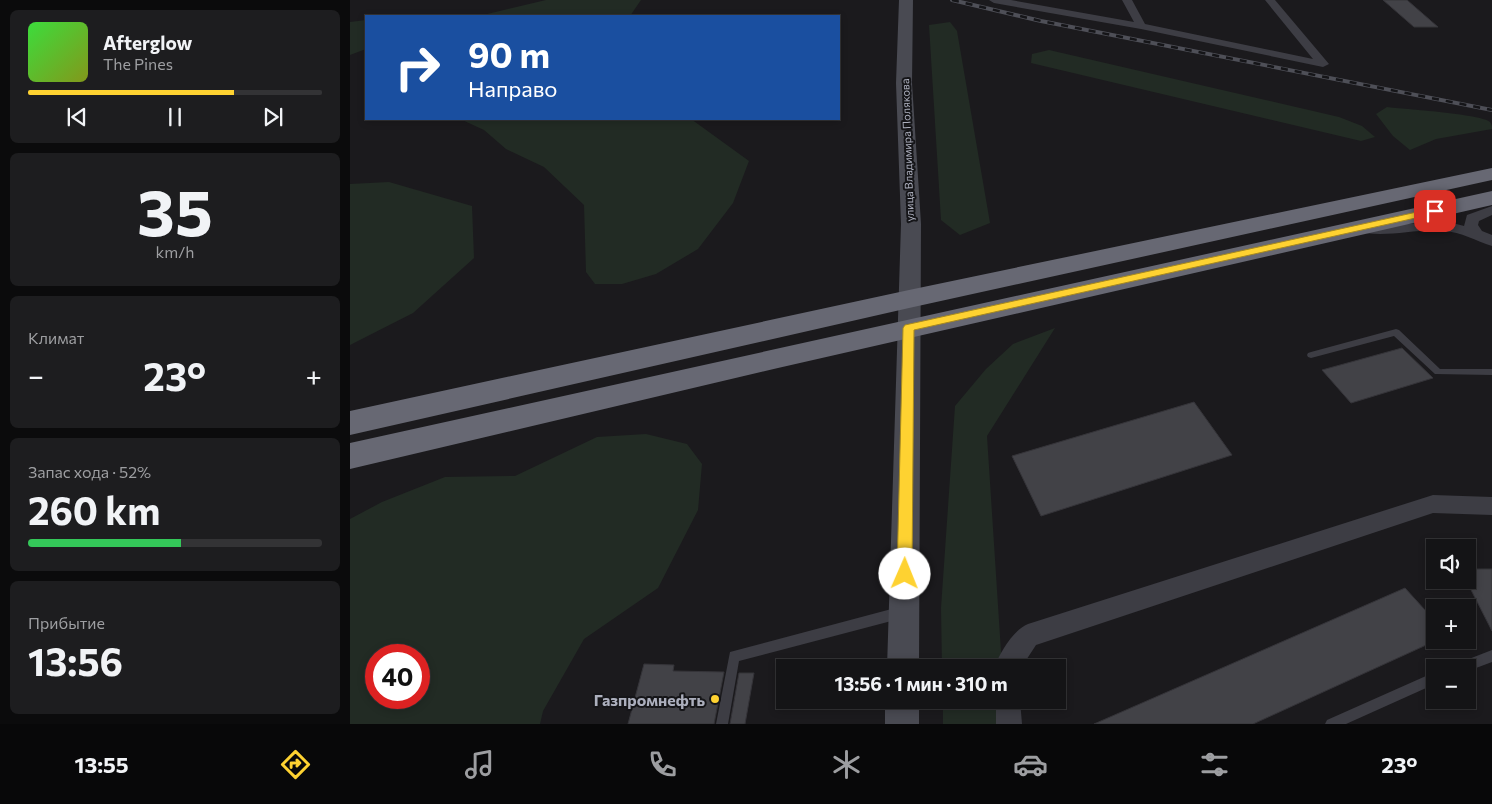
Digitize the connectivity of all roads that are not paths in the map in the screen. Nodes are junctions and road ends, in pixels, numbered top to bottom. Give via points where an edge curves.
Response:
1 (906, 0) edge
2 (994, 0) edge
3 (1127, 0) edge
4 (1270, 0) edge
5 (1141, 26) junction
6 (1492, 174) edge
7 (1492, 198) edge
8 (1492, 210) edge
9 (1359, 228) junction
10 (1477, 234) junction
11 (1492, 241) edge
12 (909, 299) junction
13 (909, 328) junction
14 (1311, 355) dead end
15 (1492, 372) edge
16 (350, 423) edge
17 (350, 456) edge
18 (1492, 506) edge
19 (904, 611) junction
20 (1492, 656) edge
21 (903, 659) edge
22 (1012, 659) edge
23 (1476, 662) edge
24 (1426, 682) edge
25 (902, 709) edge
26 (1008, 709) edge
27 (722, 724) edge
28 (902, 724) edge
29 (1009, 724) edge
30 (1331, 724) edge

1 - 12 street, улица Владимира Полякова via 904,83 911,224
2 - 5 street
3 - 5 street
4 - 5 street via 1323,64
6 - 12 highway
7 - 9 highway
8 - 10 street via 1472,218 1471,225
9 - 10 street via 1392,230 1445,226
9 - 13 highway
10 - 11 street
12 - 13 street, улица Владимира Полякова
12 - 16 highway
13 - 17 highway
13 - 19 street, улица Владимира Полякова
14 - 15 lane via 1396,332 1438,372
18 - 22 street via 1432,504 1028,636
19 - 21 street, улица Владимира Полякова
19 - 27 lane via 734,656
20 - 23 lane
24 - 30 lane
25 - 28 street
26 - 29 street

